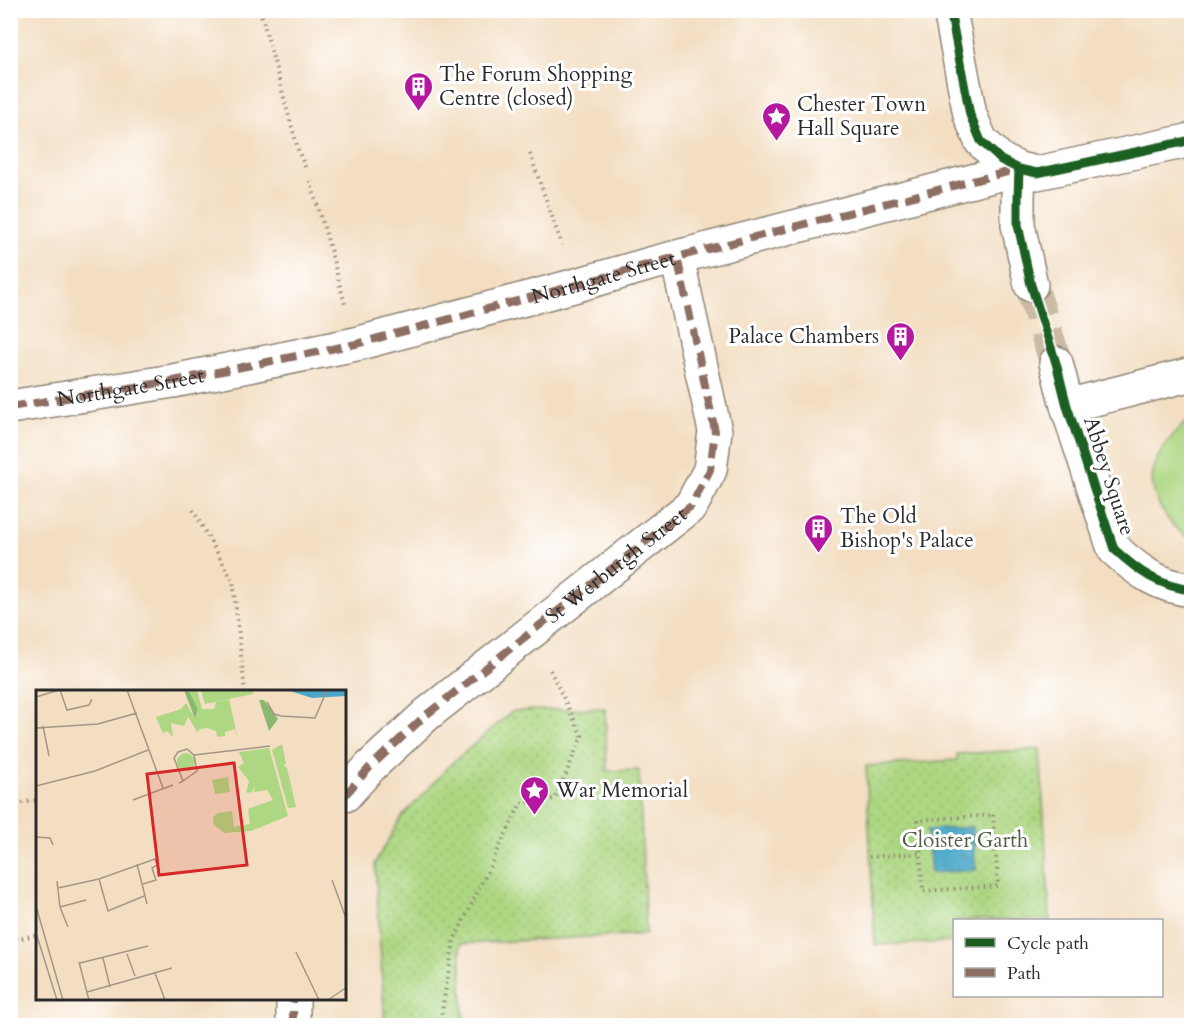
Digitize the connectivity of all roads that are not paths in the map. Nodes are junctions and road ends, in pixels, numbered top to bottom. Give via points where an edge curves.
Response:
1 (950, 10) edge
2 (1191, 140) edge
3 (1020, 169) junction
4 (677, 257) junction
5 (1031, 285) tunnel mouth
6 (1056, 363) tunnel mouth
7 (1191, 374) edge
8 (1067, 406) junction
9 (10, 407) edge
10 (1191, 590) edge
11 (346, 794) edge
12 (293, 1000) edge
13 (293, 1026) edge

1 - 3 street via 970,115 981,141 1001,160
2 - 3 street, Northgate Street via 1037,173
3 - 4 street, Northgate Street
3 - 5 street via 1018,225
4 - 9 street, Northgate Street via 356,344 173,381
4 - 11 street, St Werburgh Street via 715,431 711,470 691,506 426,715
6 - 8 street, Abbey Square
7 - 8 street, Abbey Square
8 - 10 street, Abbey Square via 1114,549 1151,579
12 - 13 street

